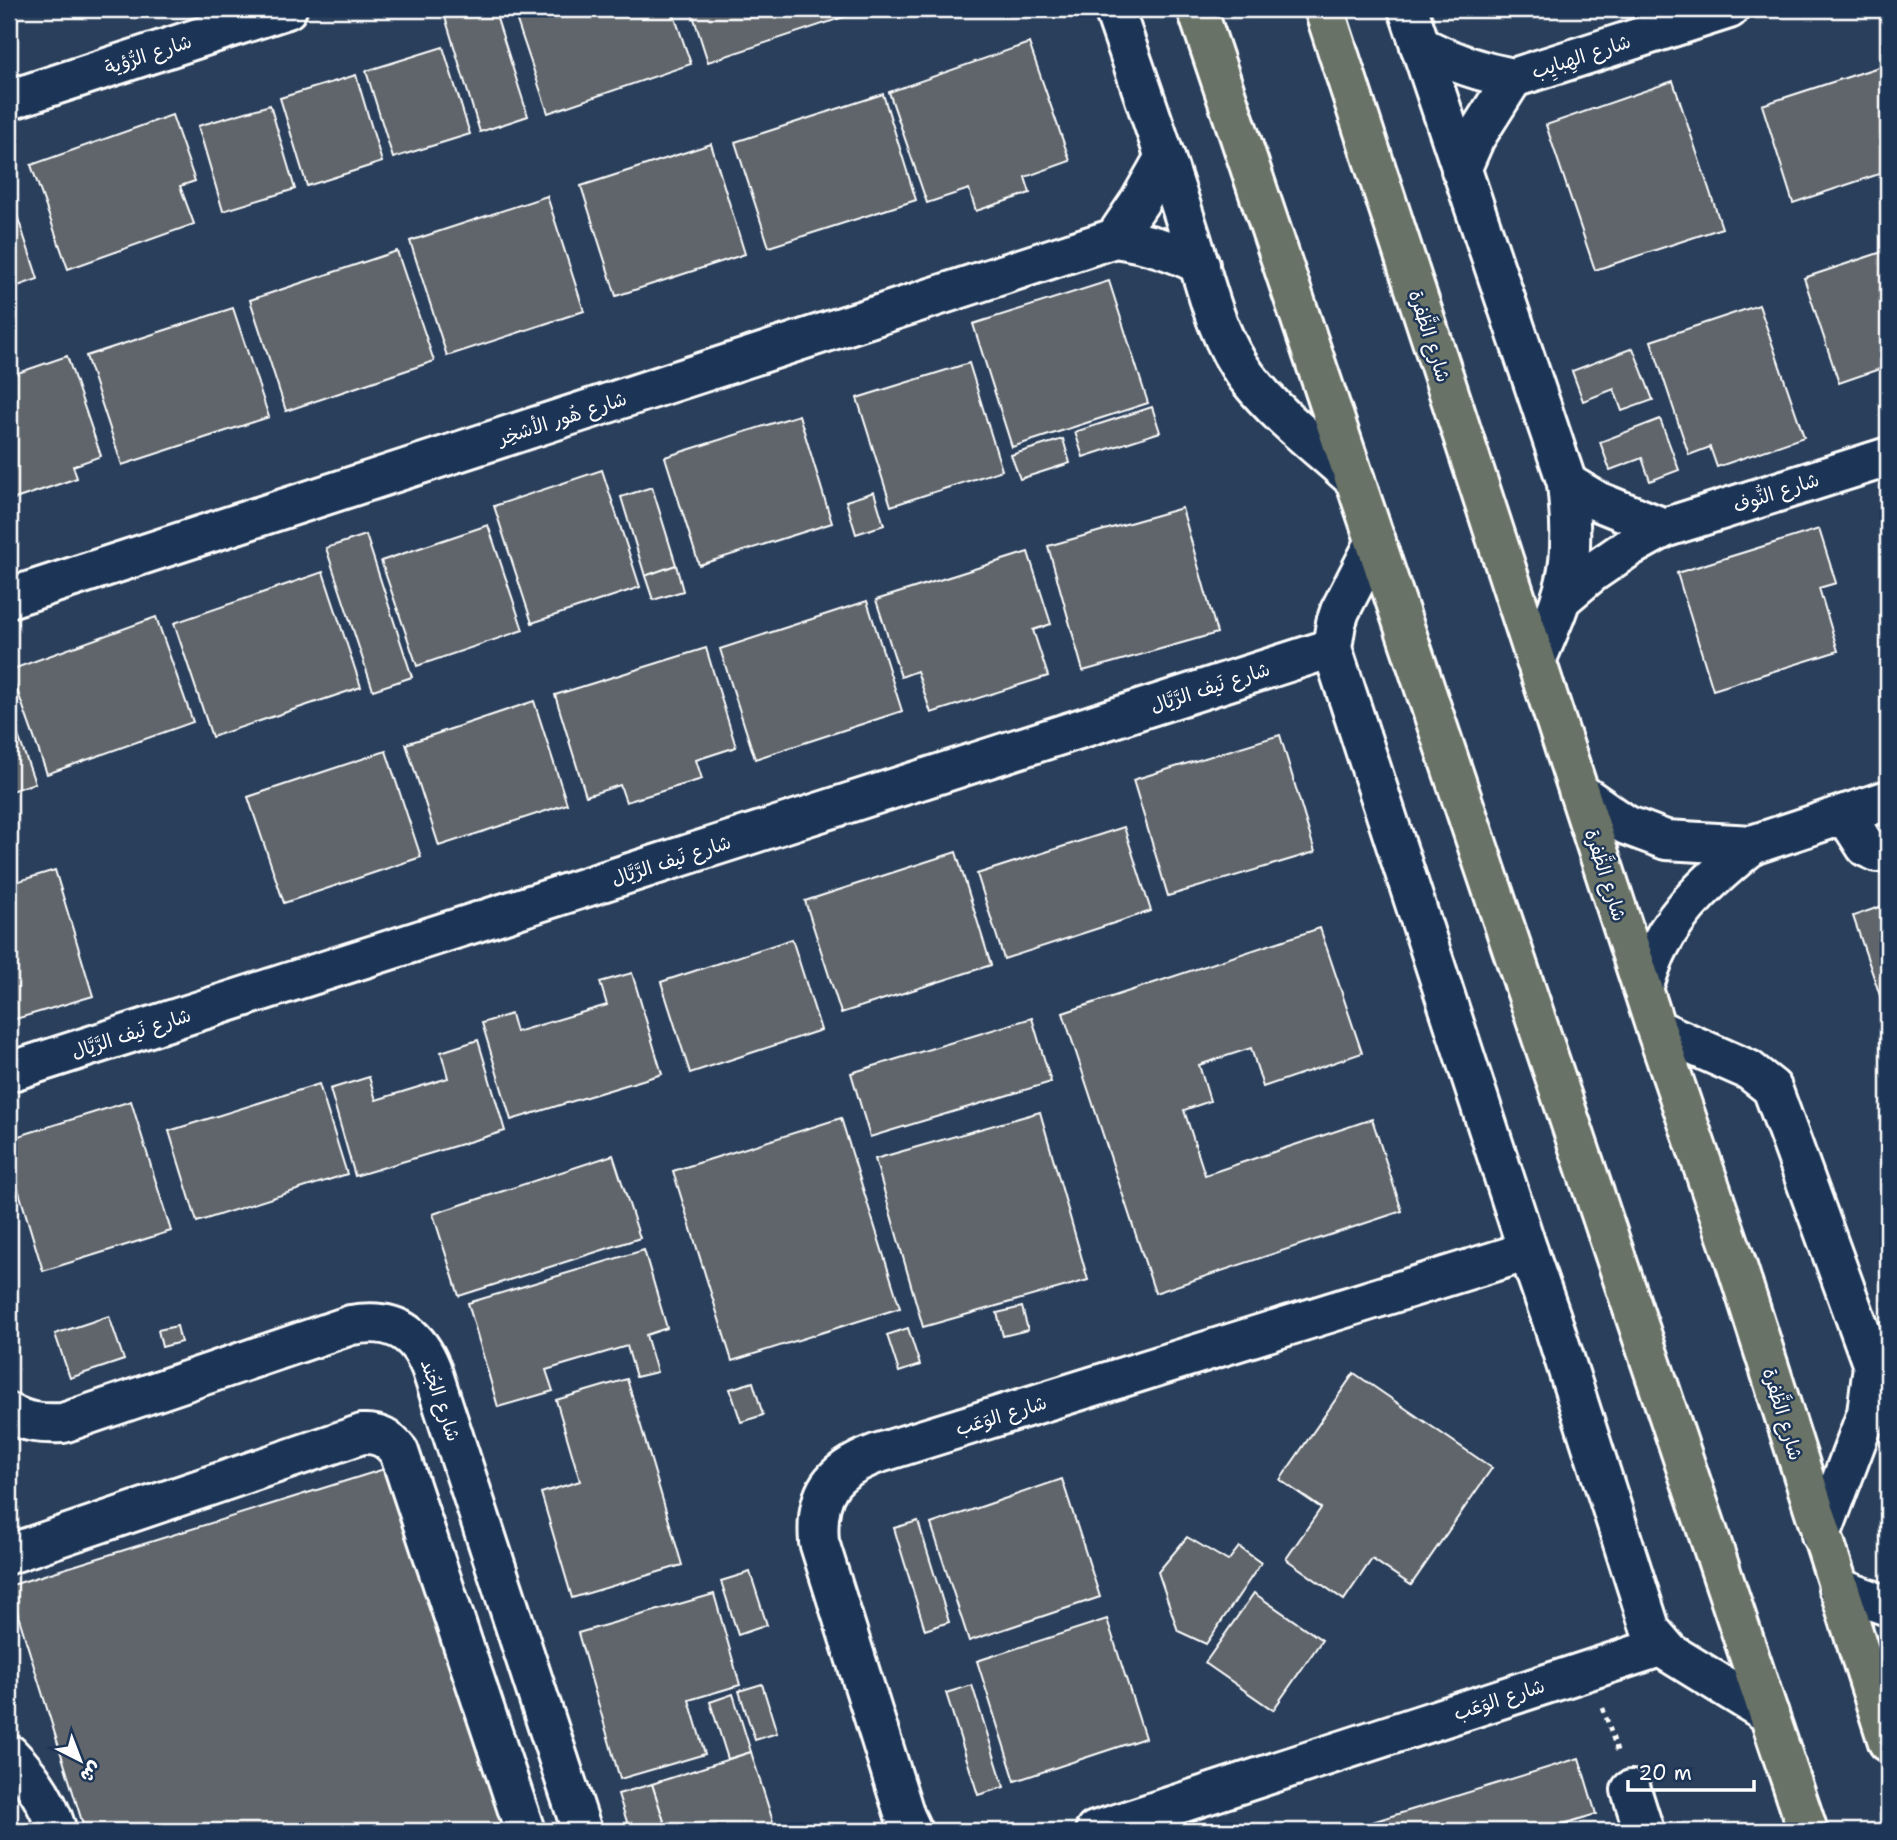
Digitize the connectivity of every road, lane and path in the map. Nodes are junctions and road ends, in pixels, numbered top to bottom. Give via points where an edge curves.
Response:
1 (287, 9) edge
2 (1114, 9) edge
3 (1197, 9) edge
4 (1324, 9) edge
5 (1408, 9) edge
6 (1729, 9) edge
7 (1420, 46) junction
8 (1513, 78) junction
9 (9, 100) edge
10 (1165, 157) junction
11 (1461, 170) junction
12 (1115, 238) junction
13 (1200, 265) junction
14 (1888, 457) edge
15 (1355, 480) junction
16 (1567, 483) junction
17 (1664, 528) junction
18 (1376, 541) junction
19 (9, 598) edge
20 (1561, 599) junction
21 (1332, 648) junction
22 (1536, 661) junction
23 (1579, 792) junction
24 (1888, 800) edge
25 (1845, 814) junction
26 (1752, 845) junction
27 (1888, 849) edge
28 (1643, 988) junction
29 (1656, 1029) junction
30 (9, 1072) edge
31 (1528, 1251) junction
32 (9, 1413) edge
33 (1821, 1535) junction
34 (9, 1554) edge
35 (1838, 1588) junction
36 (1888, 1606) edge
37 (1663, 1646) junction
38 (1602, 1704) dead end
39 (1769, 1714) junction
40 (1888, 1742) edge
41 (9, 1754) edge
42 (1631, 1790) joint
43 (57, 1831) edge
44 (525, 1831) edge
45 (582, 1831) edge
46 (912, 1831) edge
47 (1095, 1831) edge
48 (1644, 1831) edge
49 (1808, 1831) edge

1 - 9 street, شارع الرُّؤية
2 - 10 street
3 - 15 main road
4 - 22 main road, شارع الظَّفرة
5 - 7 street
6 - 8 street, شارع الهِبايِب
7 - 8 street, شارع الهِبايِب via 1480,72
7 - 11 street
8 - 11 street, شارع الهِبايِب
10 - 12 street
10 - 13 street
11 - 16 street
12 - 13 street, شارع هُور الأشخِر via 1157,246
12 - 19 street, شارع هُور الأشخِر
13 - 15 street via 1216,317 1246,376
14 - 17 street, شارع النُّوف
15 - 18 main road
16 - 17 street via 1597,501
16 - 20 street via 1571,525
17 - 20 street, شارع النُّوف via 1610,560
18 - 21 street via 1340,611
18 - 39 main road
20 - 22 street
21 - 30 street, شارع نَيف الرَّيَّال
21 - 31 street
22 - 23 main road, شارع الظَّفرة
23 - 26 street via 1626,825 1666,840
23 - 28 main road, شارع الظَّفرة
24 - 25 street
25 - 26 street
25 - 27 street via 1866,847 1877,852
26 - 28 street via 1685,908 1659,946
28 - 29 main road, شارع الظَّفرة
29 - 33 main road, شارع الظَّفرة
29 - 33 street via 1749,1070 1772,1088 1873,1366 1867,1413
31 - 37 street via 1651,1632
31 - 46 street, شارع الوَعَب via 876,1454 836,1476 823,1495 817,1518 819,1542
32 - 45 street, شارع الجُند via 27,1422 62,1423 351,1325 386,1323 402,1330 425,1352 431,1368
33 - 35 main road, شارع الظَّفرة
34 - 44 street via 362,1434 383,1436 399,1452
35 - 36 street
35 - 40 main road, شارع الظَّفرة
37 - 39 street
37 - 47 street, شارع الوَعَب
38 - 42 path
39 - 49 main road
41 - 43 street via 45,1800
42 - 48 street

